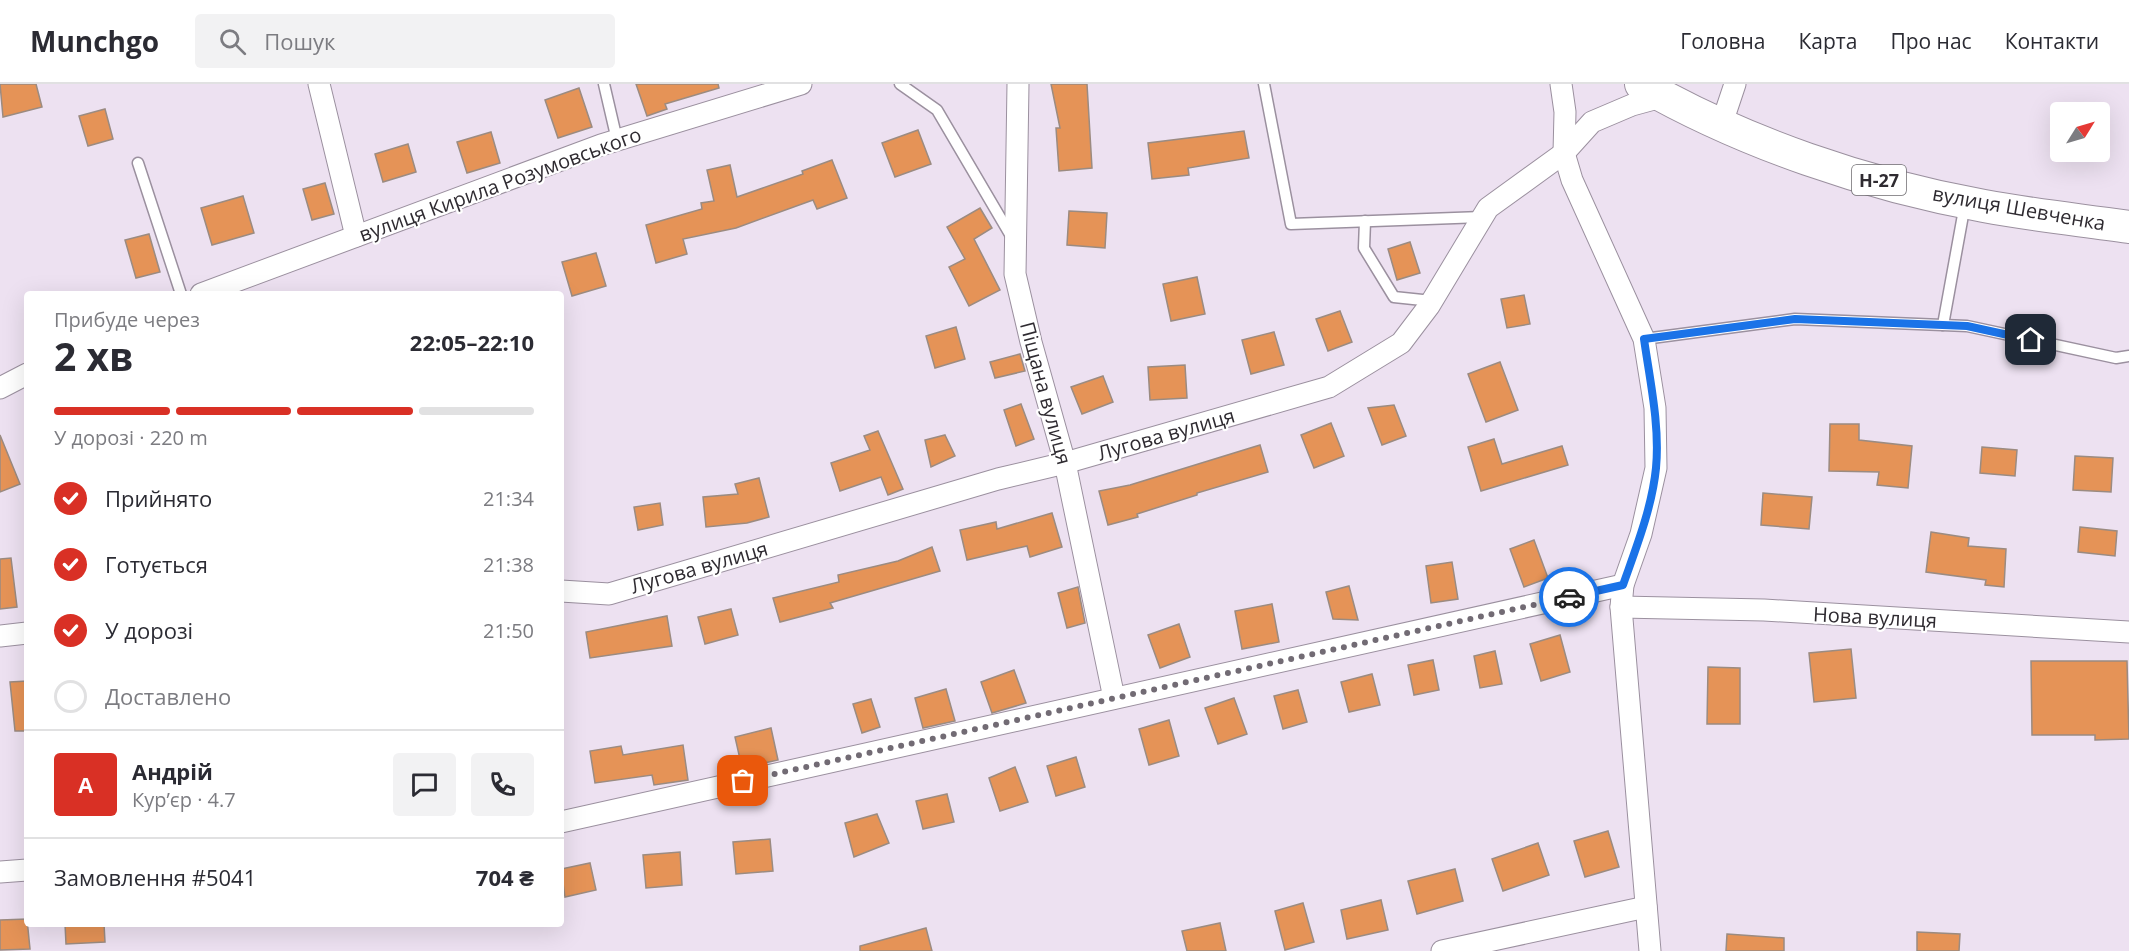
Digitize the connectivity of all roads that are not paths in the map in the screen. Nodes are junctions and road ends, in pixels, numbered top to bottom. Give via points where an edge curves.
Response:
1 (319, 84) edge
2 (604, 84) edge
3 (801, 84) edge
4 (900, 84) edge
5 (1018, 84) edge
6 (1264, 84) edge
7 (1561, 84) edge
8 (1735, 84) edge
9 (1653, 90) edge
10 (755, 91) edge
11 (1720, 126) junction
12 (617, 140) junction
13 (1564, 153) junction
14 (138, 163) dead end
15 (1965, 201) junction
16 (1482, 217) junction
17 (1365, 221) junction
18 (2129, 227) edge
19 (356, 236) junction
20 (1016, 244) junction
21 (180, 291) edge
22 (209, 291) edge
23 (1432, 301) junction
24 (1943, 325) junction
25 (1644, 339) junction
26 (2129, 356) edge
27 (24, 376) edge
28 (0, 388) edge
29 (1065, 463) junction
30 (1623, 585) junction
31 (564, 591) edge
32 (1621, 607) junction
33 (2129, 632) edge
34 (24, 633) edge
35 (0, 636) edge
36 (1114, 698) junction
37 (564, 821) edge
38 (24, 870) edge
39 (0, 872) edge
40 (1646, 907) junction
41 (1442, 951) edge
42 (1650, 951) edge

1 - 19 street
2 - 12 lane
3 - 10 street, вулиця Кирила Розумовського
4 - 20 lane via 937,110
5 - 20 street, Піщана вулиця
6 - 17 lane via 1291,224
7 - 13 street
8 - 11 street
9 - 11 main road, вулиця Шевченка / Н-27
9 - 13 street, Лугова вулиця via 1632,105 1592,122
10 - 12 street, вулиця Кирила Розумовського
11 - 15 main road, вулиця Шевченка / Н-27 via 1857,174
12 - 19 street, вулиця Кирила Розумовського
13 - 16 street, Лугова вулиця via 1488,208
13 - 25 street via 1572,180
14 - 21 lane
15 - 18 main road, вулиця Шевченка / Н-27
15 - 24 lane
16 - 17 lane
16 - 23 street, Лугова вулиця
17 - 23 lane via 1364,248 1394,297
19 - 22 street, вулиця Кирила Розумовського
20 - 29 street, Піщана вулиця via 1015,274
23 - 29 street, Лугова вулиця via 1401,343 1329,387
24 - 25 lane via 1795,319
24 - 26 lane via 1967,326 2116,358
25 - 30 street via 1654,408 1656,468 1641,534
27 - 28 street
29 - 31 street, Лугова вулиця via 998,478 609,594
29 - 36 street, Піщана вулиця
30 - 32 street
30 - 36 street
32 - 33 street, Нова вулиця via 1764,610
32 - 40 street
34 - 35 street
36 - 37 street
38 - 39 street
40 - 41 street
40 - 42 street

